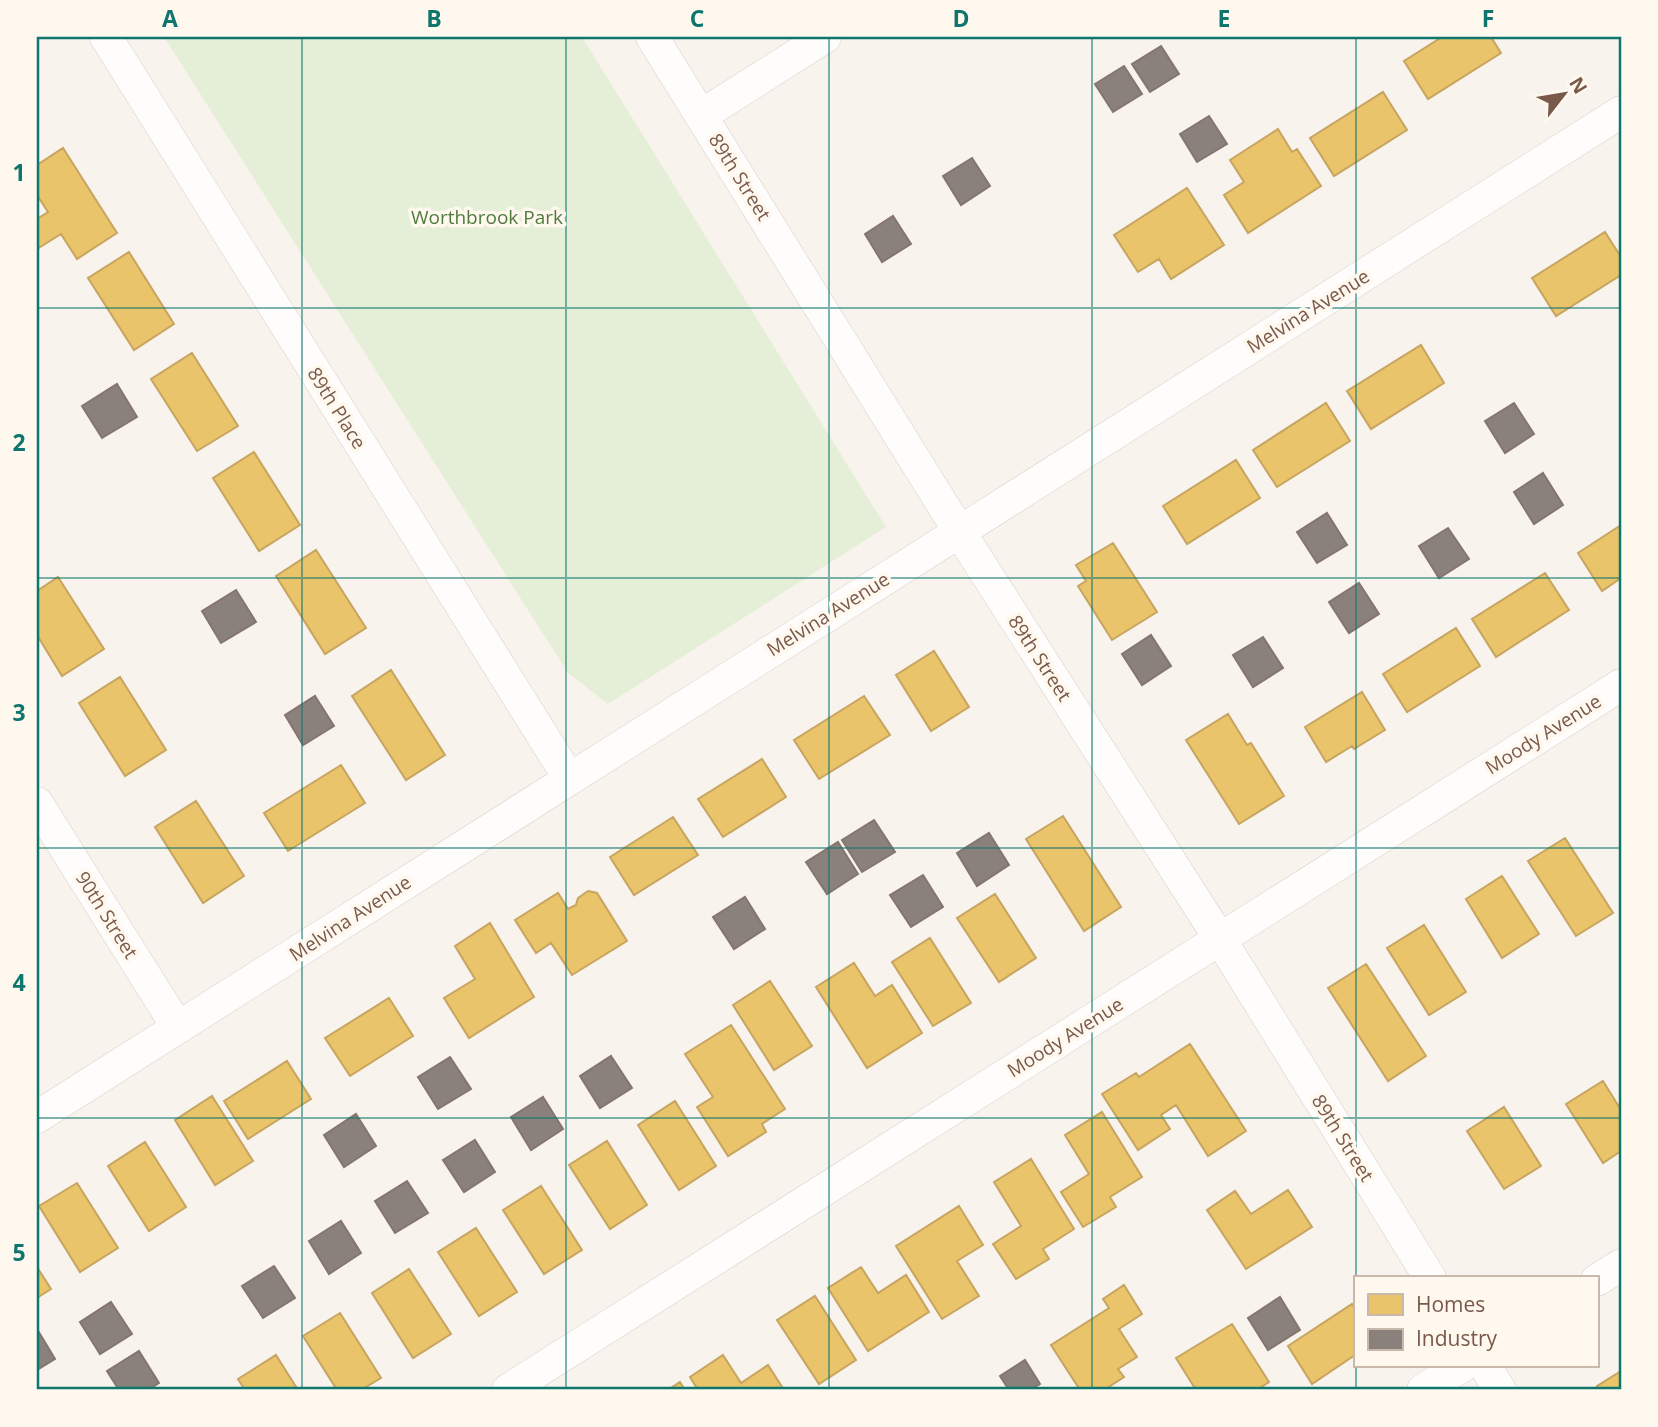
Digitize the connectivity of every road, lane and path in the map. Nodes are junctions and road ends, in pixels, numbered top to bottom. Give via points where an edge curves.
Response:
1 (106, 37) edge
2 (652, 37) edge
3 (825, 37) edge
4 (1621, 112) edge
5 (702, 115) junction
6 (959, 531) junction
7 (1621, 685) edge
8 (569, 778) junction
9 (37, 803) edge
10 (1220, 939) junction
11 (178, 1028) junction
12 (37, 1117) edge
13 (1621, 1265) edge
14 (1429, 1276) edge
15 (1598, 1279) edge
16 (1459, 1368) edge
17 (1486, 1368) edge
18 (508, 1390) edge
19 (1423, 1390) edge
20 (1500, 1390) edge

1 - 8 street, 89th Place
2 - 5 street, 89th Street
3 - 5 street
4 - 6 street, Melvina Avenue
5 - 6 street, 89th Street
6 - 8 street, Melvina Avenue
6 - 10 street, 89th Street
7 - 10 street, Moody Avenue
8 - 11 street, Melvina Avenue
9 - 11 street, 90th Street
10 - 14 street, 89th Street
10 - 18 street, Moody Avenue
11 - 12 street, Melvina Avenue
13 - 15 street
16 - 19 street
17 - 20 street

